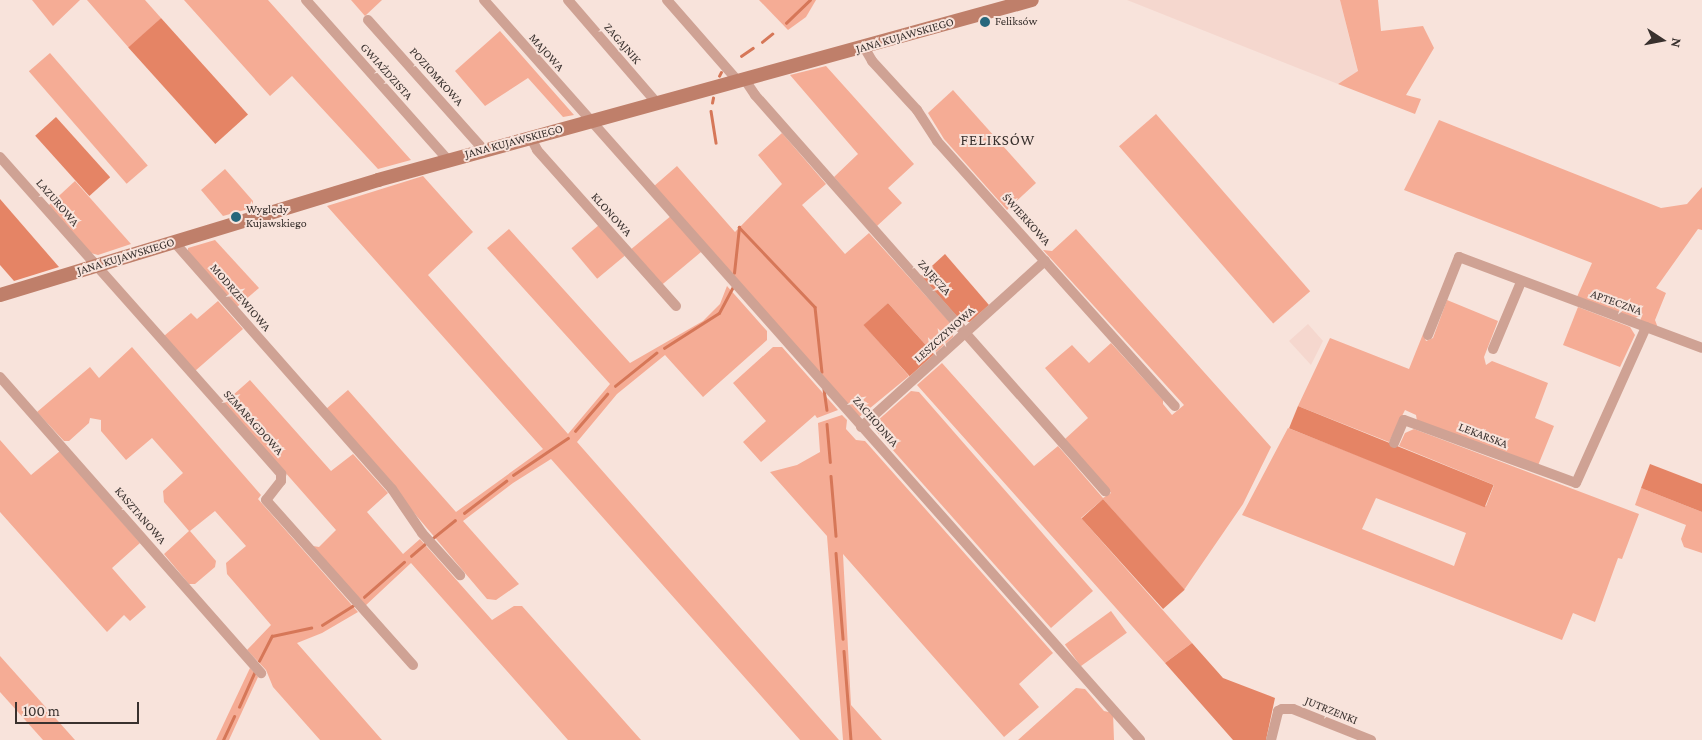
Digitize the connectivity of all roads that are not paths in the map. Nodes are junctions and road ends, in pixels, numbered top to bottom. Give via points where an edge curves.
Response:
1 (306, 0) edge
2 (484, 0) edge
3 (568, 0) edge
4 (667, 0) edge
5 (1032, 0) edge
6 (368, 20) dead end
7 (864, 47) junction
8 (742, 80) junction
9 (658, 104) junction
10 (591, 121) junction
11 (531, 138) junction
12 (484, 150) junction
13 (0, 157) edge
14 (448, 160) junction
15 (175, 242) junction
16 (1045, 261) junction
17 (96, 266) junction
18 (1521, 282) junction
19 (0, 295) edge
20 (676, 306) dead end
21 (1646, 327) junction
22 (966, 333) junction
23 (1428, 335) dead end
24 (1702, 348) edge
25 (1493, 350) dead end
26 (0, 377) edge
27 (1175, 406) dead end
28 (862, 426) junction
29 (1394, 443) dead end
30 (1105, 491) dead end
31 (460, 575) dead end
32 (413, 665) dead end
33 (260, 673) dead end
34 (1140, 740) edge
35 (1271, 740) edge
36 (1371, 740) edge

1 - 14 street, GWIAŹDZISTA
2 - 10 street, MAJOWA
3 - 9 street, ZAGAJNIK
4 - 8 street, ZAJĘCZA
5 - 7 main road, JANA KUJAWSKIEGO
6 - 12 street, POZIOMKOWA
7 - 8 main road, JANA KUJAWSKIEGO
7 - 16 street, ŚWIERKOWA via 872,61 917,110 937,141
8 - 9 main road, JANA KUJAWSKIEGO
8 - 22 street, ZAJĘCZA
9 - 10 main road, JANA KUJAWSKIEGO
10 - 11 main road, JANA KUJAWSKIEGO
10 - 28 street, ZACHODNIA
11 - 12 main road, JANA KUJAWSKIEGO
11 - 20 street, KLONOWA via 537,150
12 - 14 main road, JANA KUJAWSKIEGO
13 - 17 street, LAZUROWA
14 - 15 main road, JANA KUJAWSKIEGO
15 - 17 main road, JANA KUJAWSKIEGO
15 - 31 street, MODRZEWIOWA via 392,489 422,533
16 - 22 street, LESZCZYNOWA
16 - 27 street, ŚWIERKOWA
17 - 19 main road, JANA KUJAWSKIEGO
17 - 32 street, SZMARAGDOWA via 281,474 281,480 266,500
18 - 21 street, APTECZNA
18 - 23 street, APTECZNA via 1458,257
18 - 25 street
21 - 24 street, APTECZNA
21 - 29 street, LEKARSKA via 1576,483 1404,420
22 - 28 street, LESZCZYNOWA
22 - 30 street, ZAJĘCZA
26 - 33 street, KASZTANOWA
28 - 34 street, ZACHODNIA
35 - 36 street, JUTRZENKI via 1278,711 1282,708 1293,709

